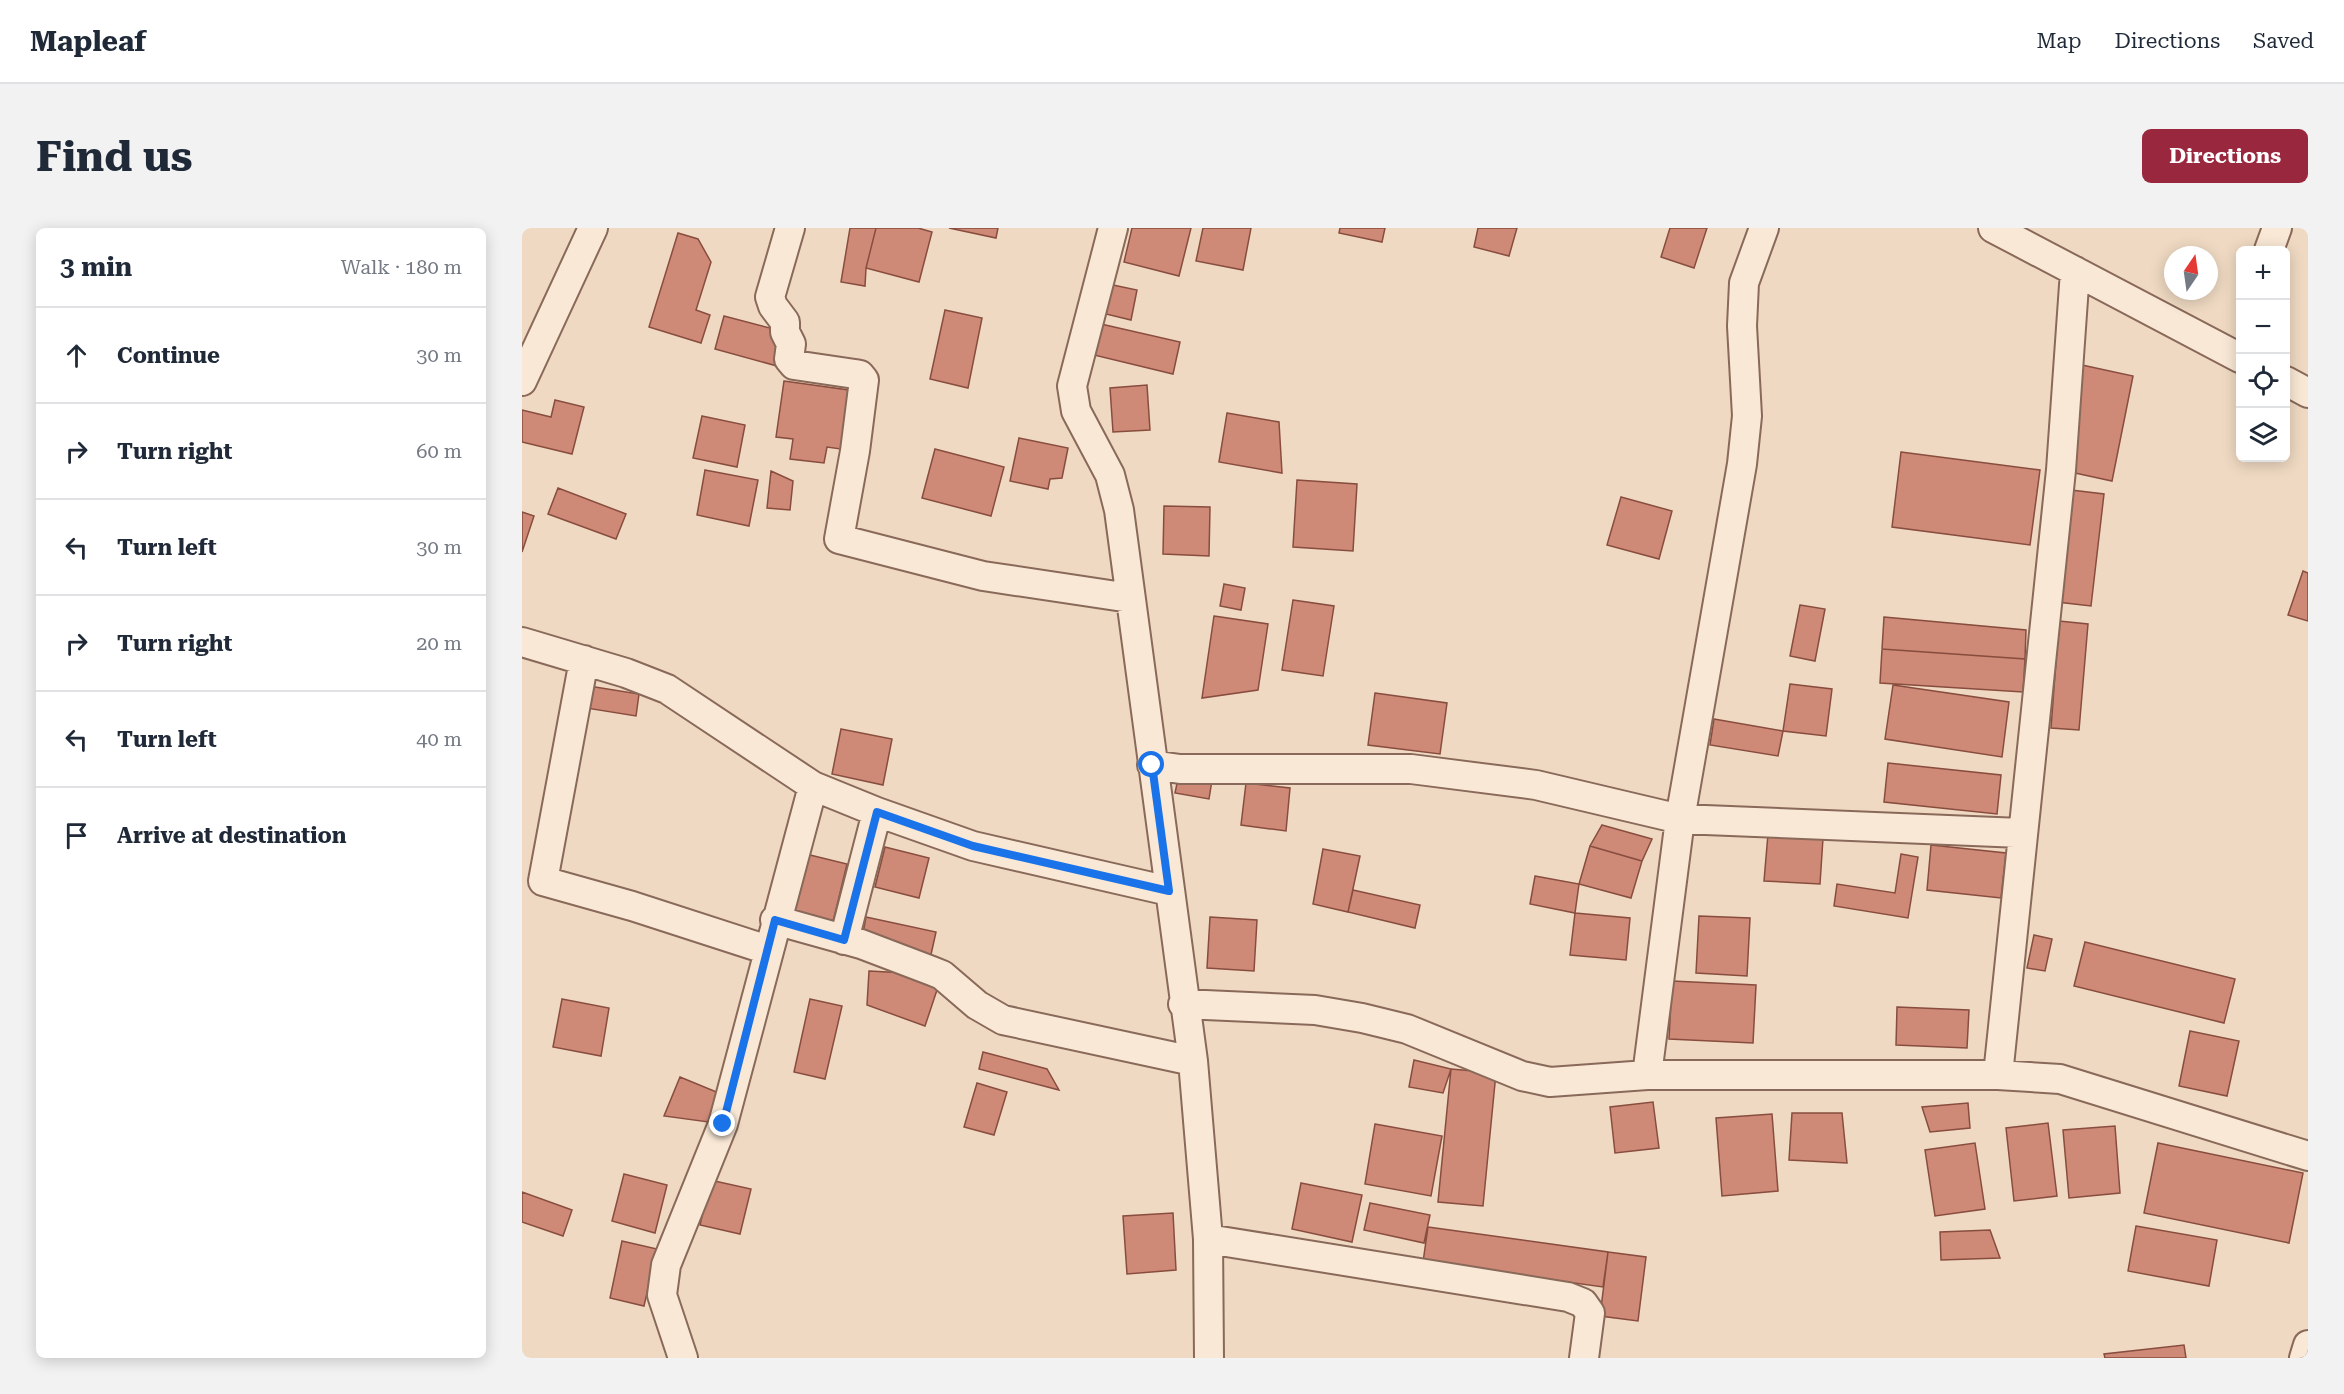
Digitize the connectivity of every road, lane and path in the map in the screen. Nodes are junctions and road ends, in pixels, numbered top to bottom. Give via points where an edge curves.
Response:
1 (593, 228) edge
2 (790, 228) edge
3 (1113, 228) edge
4 (1764, 228) edge
5 (1993, 228) edge
6 (2277, 228) edge
7 (2270, 246) edge
8 (2075, 271) junction
9 (2236, 346) edge
10 (522, 381) edge
11 (2290, 383) edge
12 (2308, 393) edge
13 (1130, 598) junction
14 (522, 642) edge
15 (584, 660) junction
16 (1152, 765) junction
17 (813, 786) junction
18 (877, 812) junction
19 (1680, 819) junction
20 (2021, 833) junction
21 (1169, 891) junction
22 (775, 920) junction
23 (844, 940) junction
24 (768, 950) junction
25 (1183, 1004) junction
26 (1193, 1061) junction
27 (1647, 1075) junction
28 (1998, 1075) junction
29 (2308, 1155) edge
30 (1208, 1239) junction
31 (2308, 1345) edge
32 (683, 1358) edge
33 (1209, 1358) edge
34 (1584, 1358) edge
35 (2304, 1358) edge

1 - 10 street
2 - 13 street via 770,297 785,322 791,344 789,359 794,365 855,374 864,380 839,539 983,576
3 - 13 street via 1072,386 1076,411 1110,476 1119,510
4 - 19 street via 1744,283 1747,416 1742,464
5 - 8 street
6 - 7 street
8 - 9 street
8 - 20 street via 2061,470
11 - 12 street
13 - 16 street
14 - 15 street
15 - 17 street via 667,689
15 - 24 street via 543,881
16 - 19 street via 1180,769 1411,769 1536,785
16 - 21 street
17 - 18 street
17 - 22 street
18 - 21 street via 973,846
18 - 23 street
19 - 20 street
19 - 27 street
20 - 28 street
21 - 25 street
22 - 23 street
22 - 24 street
23 - 26 street via 942,975 977,1005 1003,1020
24 - 32 street via 723,1124 666,1265 662,1295
25 - 26 street
25 - 27 street via 1315,1010 1362,1018 1407,1029 1522,1076 1550,1082
26 - 30 street
27 - 28 street
28 - 29 street via 2060,1079
30 - 33 street
30 - 34 street via 1568,1297 1583,1303 1590,1313
31 - 35 street

